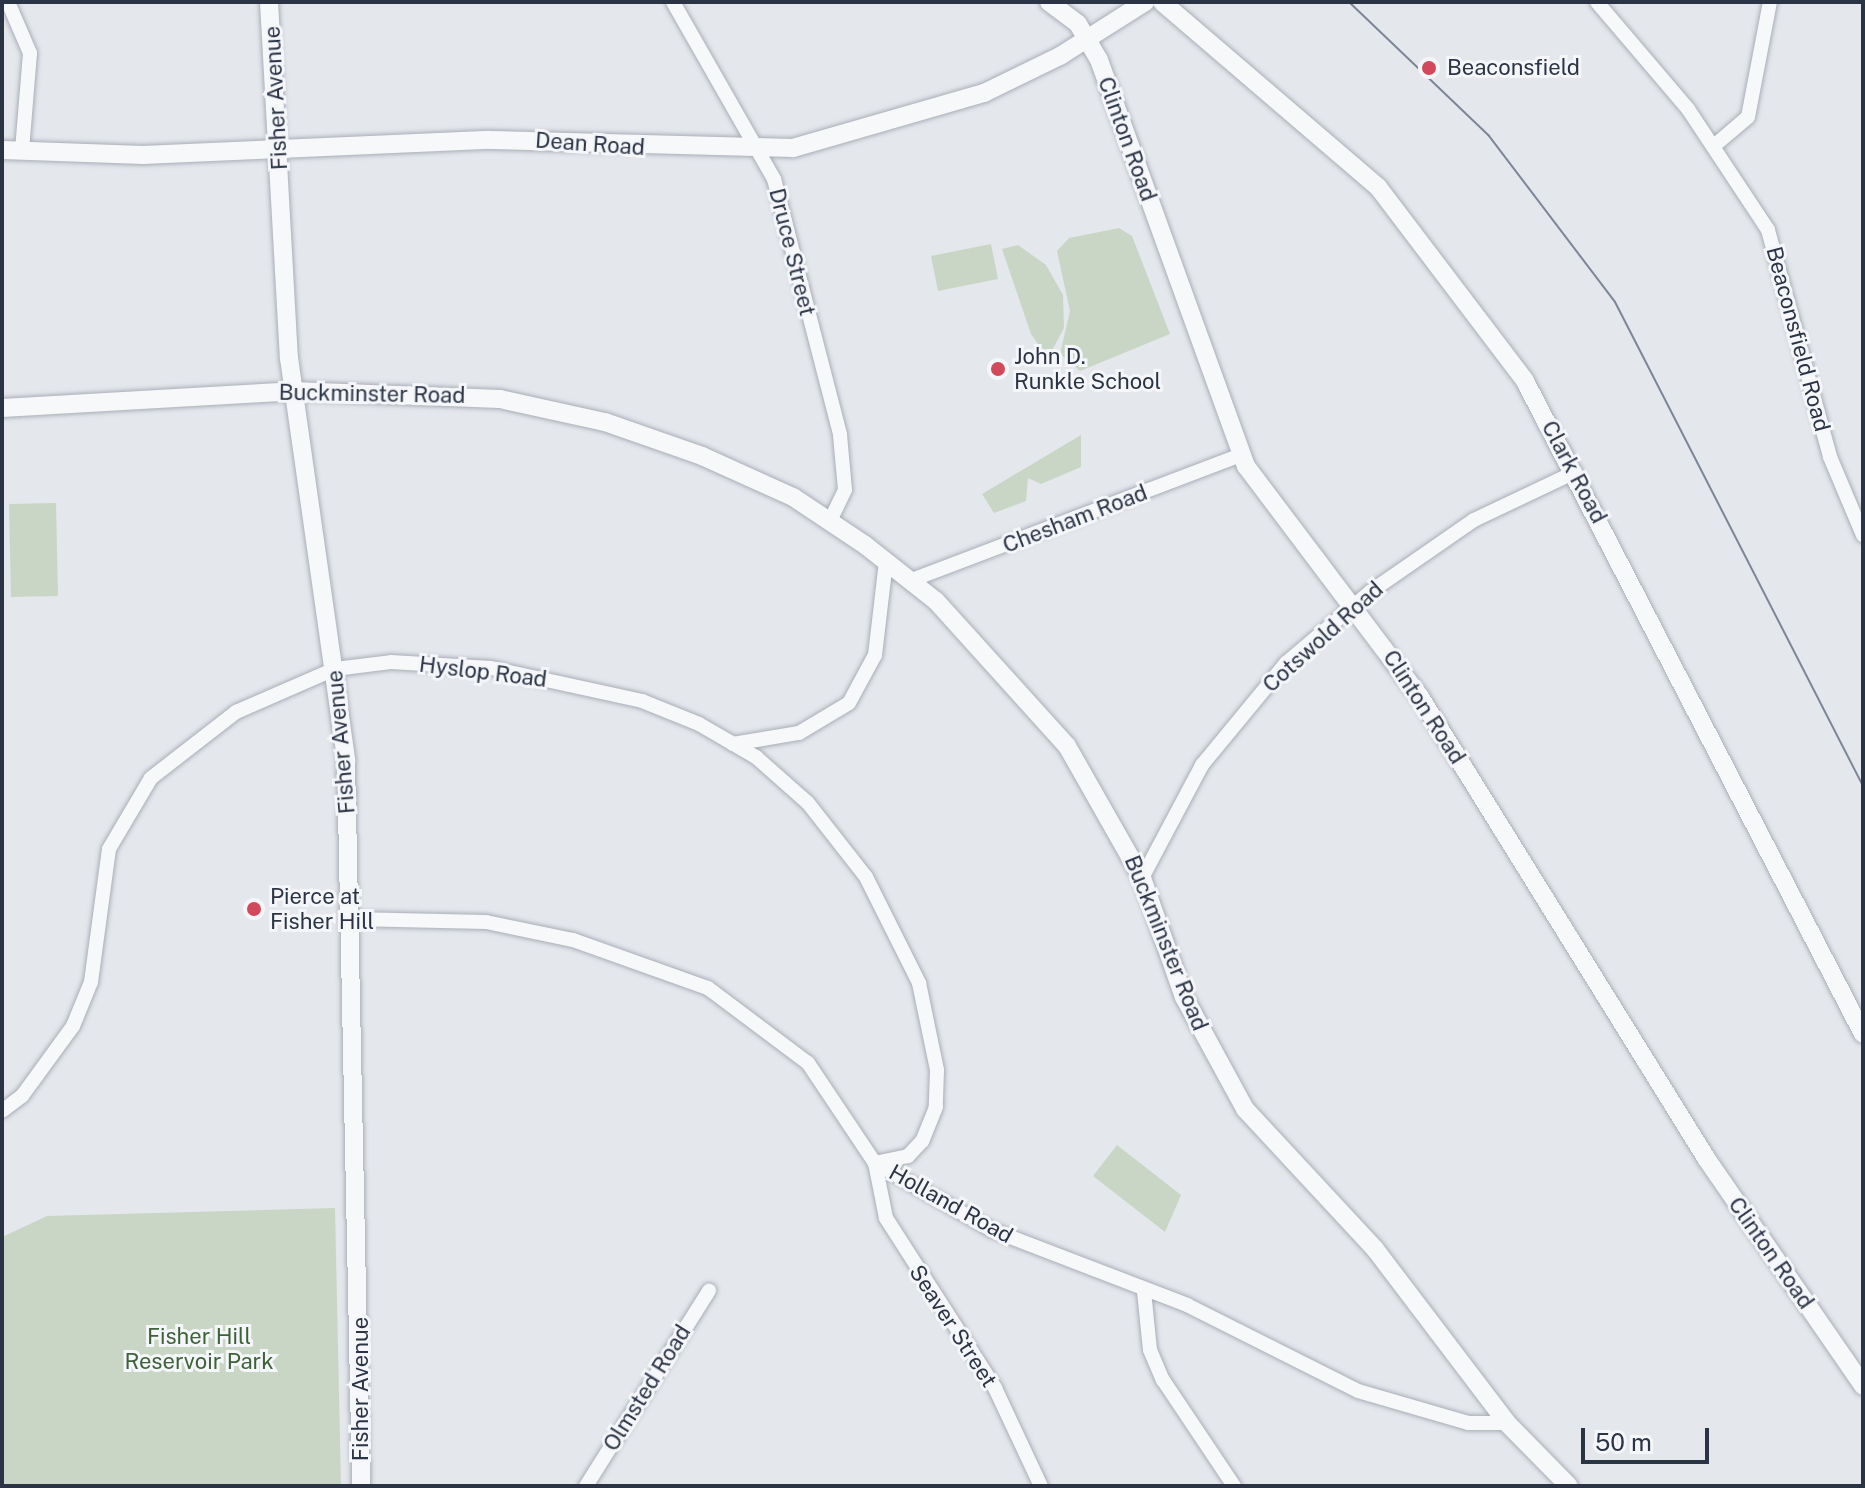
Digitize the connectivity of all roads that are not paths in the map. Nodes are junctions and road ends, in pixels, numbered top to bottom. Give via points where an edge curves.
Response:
1 (8, 2) edge
2 (269, 2) edge
3 (673, 2) edge
4 (1049, 2) edge
5 (1145, 2) edge
6 (1162, 2) edge
7 (1597, 2) edge
8 (1770, 2) edge
9 (1089, 40) junction
10 (1715, 145) junction
11 (279, 149) junction
12 (2, 150) edge
13 (22, 151) junction
14 (757, 151) junction
15 (293, 391) junction
16 (2, 408) edge
17 (1241, 455) junction
18 (1575, 472) junction
19 (830, 521) junction
20 (1863, 535) edge
21 (886, 562) junction
22 (909, 581) junction
23 (1354, 604) junction
24 (335, 669) junction
25 (733, 744) junction
26 (1142, 878) junction
27 (352, 919) junction
28 (1863, 1034) edge
29 (2, 1111) edge
30 (875, 1163) junction
31 (709, 1291) dead end
32 (1144, 1291) junction
33 (1863, 1386) edge
34 (1507, 1423) junction
35 (1562, 1482) edge
36 (361, 1486) edge
37 (586, 1486) edge
38 (1041, 1486) edge
39 (1234, 1486) edge

1 - 13 street via 30,53
2 - 11 street, Fisher Avenue
3 - 14 street, Druce Street
4 - 9 street, Clinton Road
5 - 9 street, Dean Road
6 - 18 street, Clark Road via 1378,187 1525,381
7 - 10 street, Beaconsfield Road
8 - 10 street via 1748,117
9 - 14 street, Dean Road via 943,108 797,148
9 - 17 street, Clinton Road
10 - 20 street, Beaconsfield Road via 1778,254 1816,410
11 - 13 street, Dean Road via 129,156
11 - 14 street, Dean Road via 534,140
11 - 15 street, Fisher Avenue
12 - 13 street, Dean Road
14 - 19 street, Druce Street via 774,179 840,435 845,490
15 - 16 street, Buckminster Road
15 - 19 street, Buckminster Road via 486,398 605,422 757,479
15 - 24 street, Fisher Avenue
17 - 22 street, Chesham Road
17 - 23 street, Clinton Road
18 - 23 street, Cotswold Road via 1474,520
18 - 28 street, Clark Road
19 - 21 street, Buckminster Road
21 - 22 street, Buckminster Road
21 - 25 street via 875,655 849,703 799,733
22 - 26 street, Buckminster Road via 1012,679 1067,746
23 - 26 street, Cotswold Road via 1244,709 1202,765
23 - 33 street, Clinton Road via 1430,713 1713,1169
24 - 25 street, Hyslop Road via 391,662 491,668 642,701
24 - 27 street, Fisher Avenue
24 - 29 street, Hyslop Road via 236,712 151,778 109,849 91,982 73,1026 30,1086
25 - 30 street, Hyslop Road via 808,803 866,877 919,983 937,1070 936,1107 908,1156
26 - 34 street, Buckminster Road via 1184,997 1245,1109 1375,1249
27 - 30 street, Holland Road via 486,922 581,943 708,988 808,1063
27 - 36 street, Fisher Avenue
30 - 32 street, Holland Road via 992,1230
30 - 38 street, Seaver Street via 886,1218 995,1388
31 - 37 street, Olmsted Road
32 - 34 street, Holland Road via 1358,1391 1468,1423
32 - 39 street via 1150,1350 1163,1380
34 - 35 street, Buckminster Road

